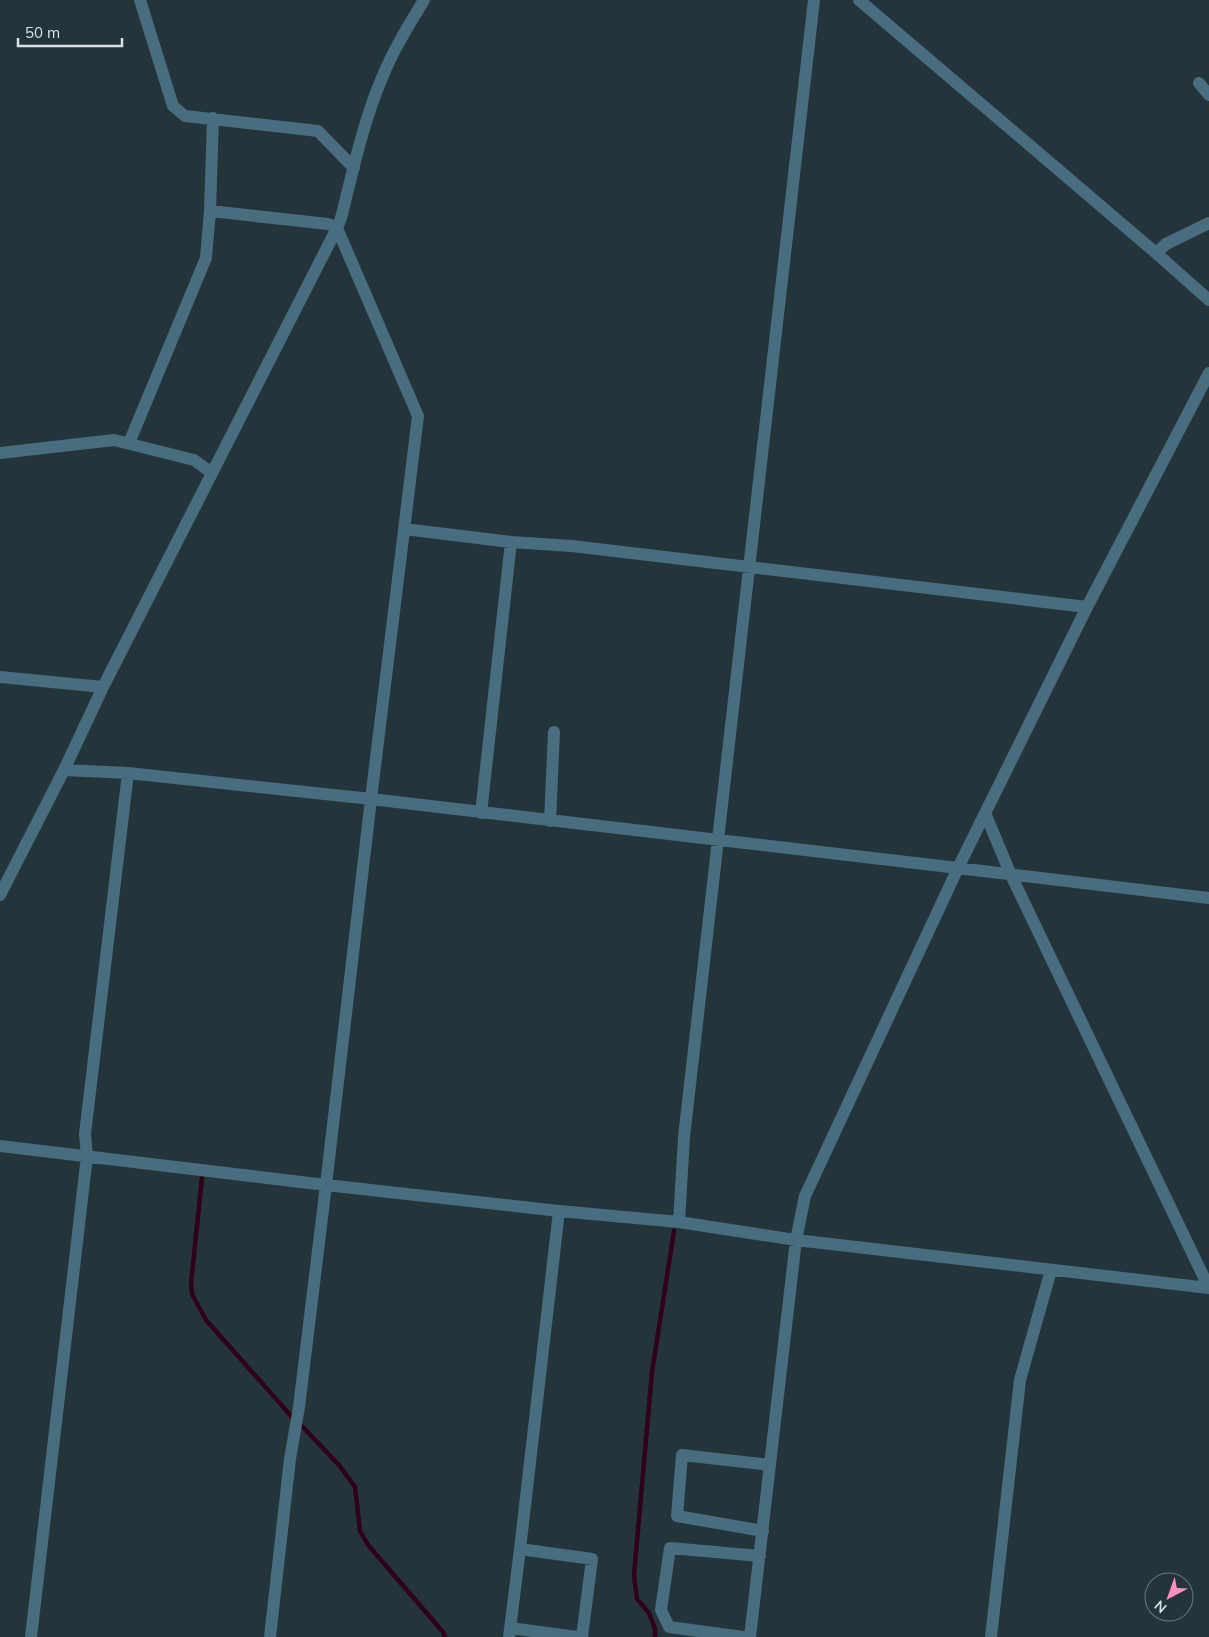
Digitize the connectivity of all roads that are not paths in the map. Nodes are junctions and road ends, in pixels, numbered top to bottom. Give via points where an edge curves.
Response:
1 (140, 0) edge
2 (424, 0) edge
3 (814, 0) edge
4 (860, 0) edge
5 (1199, 83) dead end
6 (1209, 95) edge
7 (213, 118) junction
8 (354, 168) junction
9 (210, 211) junction
10 (1209, 224) edge
11 (337, 228) junction
12 (1156, 253) junction
13 (1209, 300) edge
14 (1209, 373) edge
15 (129, 443) junction
16 (0, 453) edge
17 (212, 473) junction
18 (404, 529) junction
19 (511, 542) junction
20 (748, 567) junction
21 (1087, 607) junction
22 (0, 676) edge
23 (103, 687) junction
24 (554, 732) dead end
25 (64, 770) junction
26 (128, 773) junction
27 (371, 800) junction
28 (481, 813) junction
29 (985, 813) junction
30 (550, 821) junction
31 (718, 840) junction
32 (958, 868) junction
33 (1010, 875) junction
34 (0, 895) edge
35 (1209, 898) edge
36 (0, 1146) edge
37 (87, 1156) junction
38 (326, 1185) junction
39 (559, 1211) junction
40 (679, 1222) junction
41 (796, 1240) junction
42 (1051, 1270) junction
43 (1209, 1288) edge
44 (770, 1465) junction
45 (762, 1531) junction
46 (520, 1549) junction
47 (760, 1556) junction
48 (510, 1632) edge
49 (31, 1637) edge
50 (270, 1637) edge
51 (576, 1637) edge
52 (582, 1637) edge
53 (744, 1637) edge
54 (750, 1637) edge
55 (991, 1637) edge

1 - 7 street via 173,106 185,116
2 - 8 street via 382,77
3 - 20 street
4 - 12 street
5 - 6 street
7 - 8 street via 318,131
7 - 9 street
8 - 11 street
9 - 11 street via 328,224
9 - 15 street via 206,258
10 - 12 street via 1166,244
11 - 17 street
11 - 18 street via 418,416
12 - 13 street
14 - 21 street
15 - 16 street via 114,440
15 - 17 street via 194,460
17 - 23 street
18 - 19 street
18 - 27 street
19 - 20 street
19 - 28 street
20 - 21 street
20 - 31 street
21 - 29 street
22 - 23 street
23 - 25 street
24 - 30 street
25 - 26 street
25 - 34 street
26 - 27 street
26 - 37 street via 85,1134
27 - 28 street
27 - 38 street
28 - 30 street
29 - 32 street
29 - 33 street
30 - 31 street
31 - 32 street
31 - 40 street via 684,1137
32 - 33 street
32 - 41 street via 805,1196
33 - 35 street
33 - 43 street
36 - 37 street
37 - 38 street
37 - 49 street
38 - 39 street
38 - 50 street
39 - 40 street
39 - 46 street
40 - 41 street
41 - 42 street
41 - 44 street
42 - 43 street
42 - 55 street via 1020,1380
44 - 45 street
44 - 45 street via 682,1455 677,1516
45 - 47 street
46 - 48 street
46 - 52 street via 592,1559
47 - 53 street via 670,1548 662,1610 669,1627
47 - 54 street
48 - 51 street

